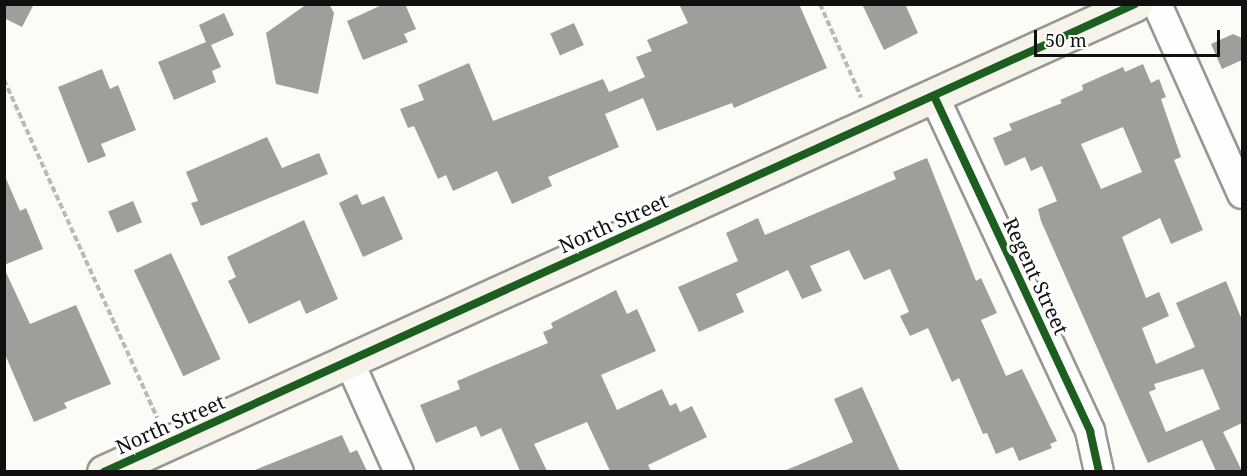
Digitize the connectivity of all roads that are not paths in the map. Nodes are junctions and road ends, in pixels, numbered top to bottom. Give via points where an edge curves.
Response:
1 (1135, 4) edge
2 (1157, 4) edge
3 (934, 96) junction
4 (1242, 194) edge
5 (349, 361) junction
6 (104, 471) edge
7 (399, 471) edge
8 (1099, 471) edge

1 - 3 street, North Street
2 - 4 street
3 - 5 street, North Street
3 - 8 street, Regent Street via 1090,431
5 - 6 street, North Street
5 - 7 street

